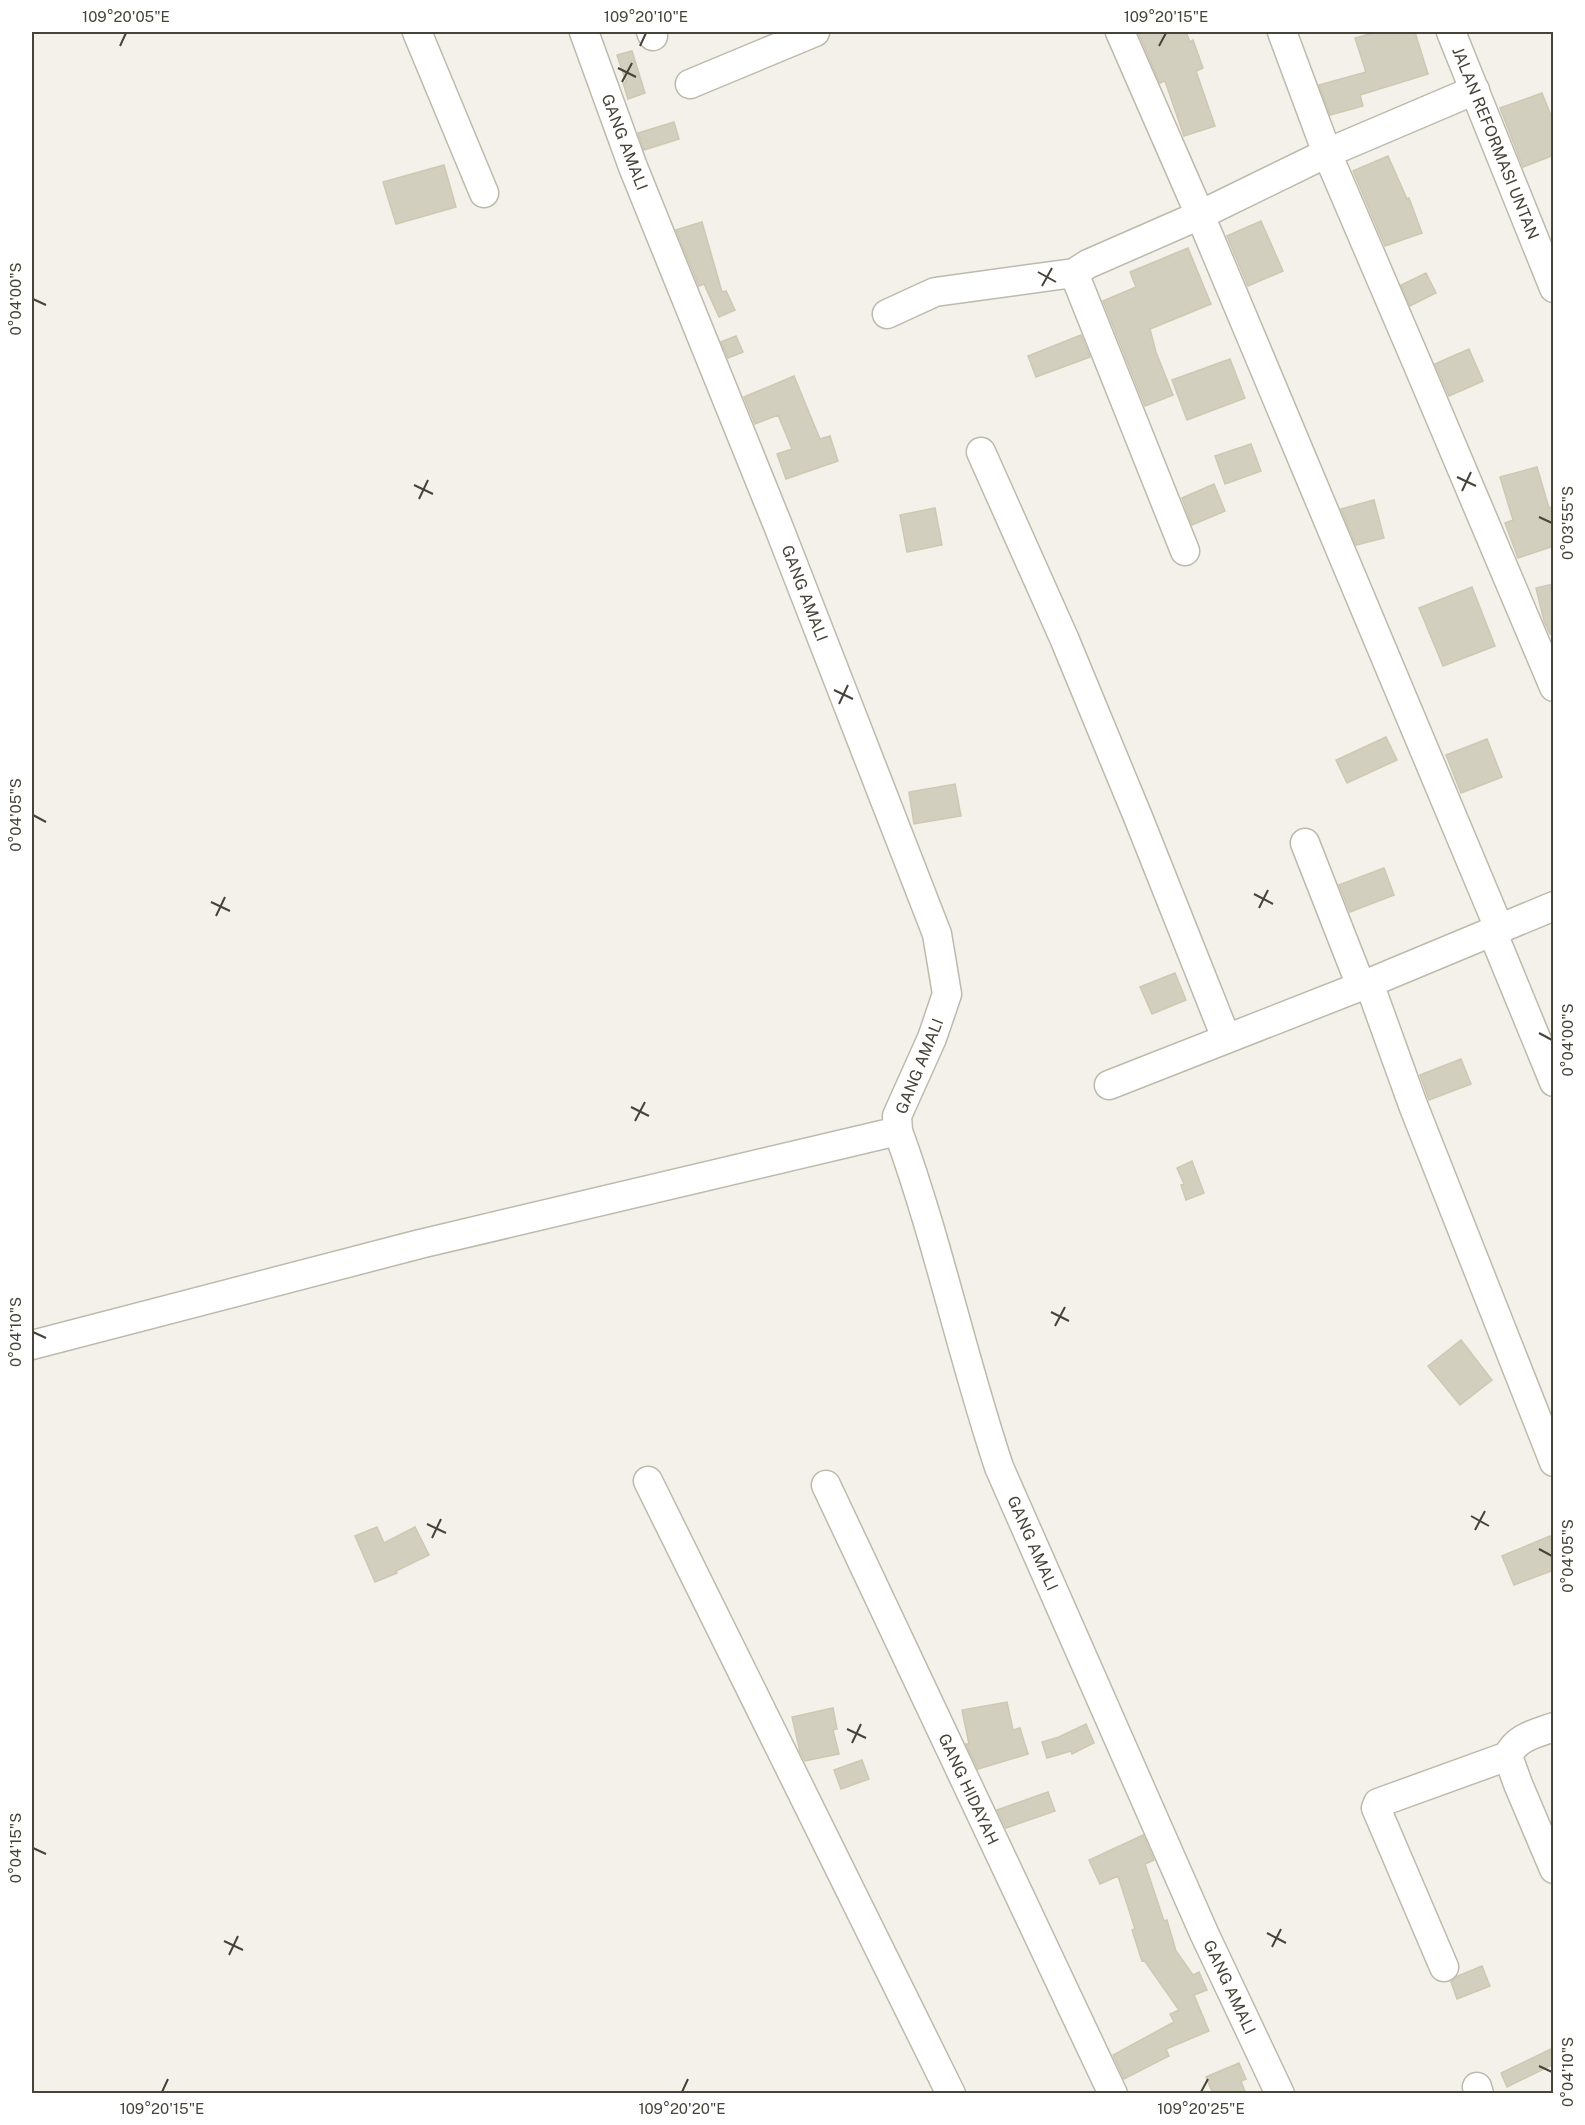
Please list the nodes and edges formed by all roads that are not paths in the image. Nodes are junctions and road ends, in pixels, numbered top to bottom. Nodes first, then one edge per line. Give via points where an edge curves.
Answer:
1 (417, 32) edge
2 (584, 32) edge
3 (815, 32) edge
4 (1120, 32) edge
5 (1282, 32) edge
6 (1451, 32) edge
7 (690, 84) dead end
8 (1475, 90) junction
9 (1327, 153) junction
10 (484, 193) dead end
11 (1200, 215) junction
12 (1074, 273) junction
13 (1554, 288) edge
14 (887, 314) dead end
15 (981, 452) dead end
16 (1185, 551) dead end
17 (1554, 687) edge
18 (1305, 843) dead end
19 (1554, 906) edge
20 (1496, 929) junction
21 (1365, 985) junction
22 (1226, 1038) junction
23 (1554, 1082) edge
24 (1109, 1084) dead end
25 (898, 1131) junction
26 (32, 1345) edge
27 (1554, 1462) edge
28 (648, 1481) dead end
29 (826, 1485) dead end
30 (1554, 1726) edge
31 (1508, 1756) junction
32 (1554, 1869) edge
33 (1444, 1967) dead end
34 (951, 2094) edge
35 (1113, 2094) edge
36 (1280, 2094) edge

1 - 10 street
2 - 25 street, GANG AMALI via 633,167 784,539 937,934 947,994 897,1116
3 - 7 street
4 - 11 street
5 - 9 street
6 - 8 street, JALAN REFORMASI UNTAN
8 - 9 street
8 - 13 street, JALAN REFORMASI UNTAN
9 - 11 street
9 - 17 street
11 - 12 street
11 - 20 street
12 - 14 street via 936,292
12 - 16 street
15 - 22 street via 1064,638
18 - 21 street
19 - 20 street
20 - 21 street
20 - 23 street
21 - 22 street
21 - 27 street
22 - 24 street
25 - 26 street via 420,1244
25 - 36 street, GANG AMALI via 999,1467 1204,1933
28 - 34 street
29 - 35 street, GANG HIDAYAH
30 - 31 street via 1513,1745
31 - 32 street
31 - 33 street via 1378,1803 1376,1808

